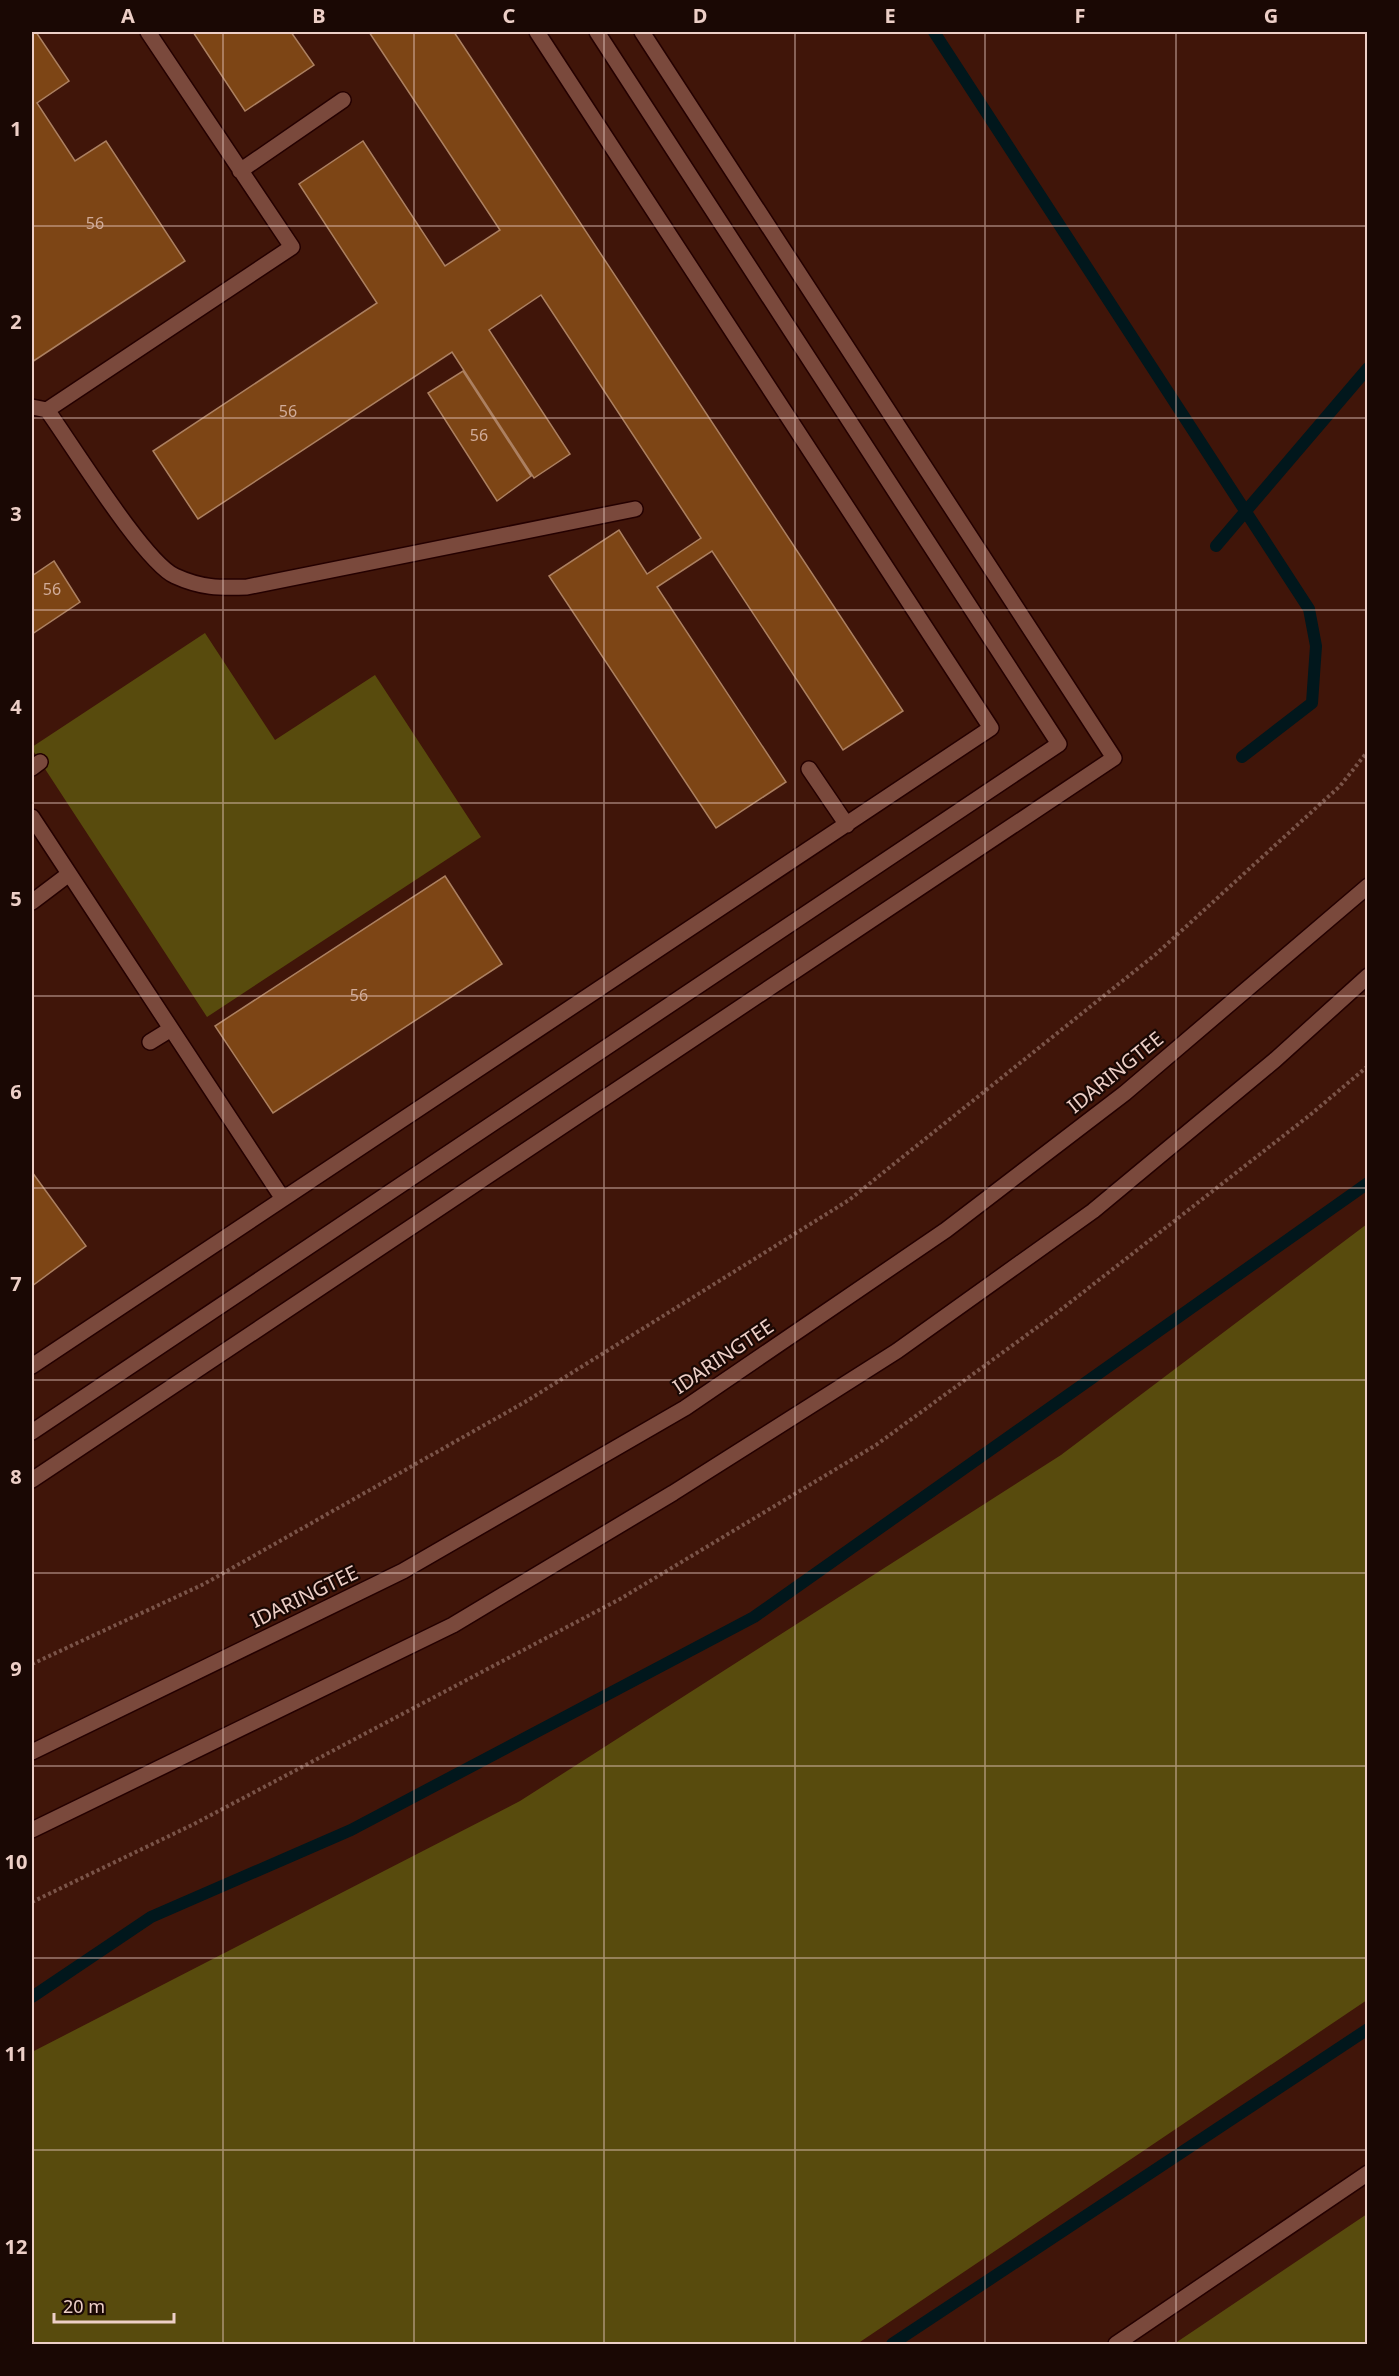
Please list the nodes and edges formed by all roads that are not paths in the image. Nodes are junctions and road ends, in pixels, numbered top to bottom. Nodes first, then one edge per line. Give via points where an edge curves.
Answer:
1 (148, 32) edge
2 (537, 32) edge
3 (597, 32) edge
4 (642, 32) edge
5 (343, 100) dead end
6 (240, 171) junction
7 (39, 408) edge
8 (635, 509) dead end
9 (809, 769) dead end
10 (32, 817) edge
11 (847, 825) junction
12 (69, 874) junction
13 (1368, 886) edge
14 (32, 902) edge
15 (1368, 976) edge
16 (171, 1029) junction
17 (150, 1042) dead end
18 (283, 1199) junction
19 (32, 1366) edge
20 (32, 1432) edge
21 (32, 1480) edge
22 (32, 1752) edge
23 (32, 1830) edge
24 (1368, 2174) edge
25 (1116, 2344) edge

1 - 6 main road
2 - 11 main road via 990,728
3 - 20 main road via 1059,744
4 - 21 main road via 1114,758
5 - 6 main road
6 - 7 main road via 292,247
7 - 8 main road via 148,554 173,576 211,589 247,587
9 - 11 main road
10 - 12 main road
11 - 18 main road
12 - 14 main road
12 - 16 main road
13 - 22 main road, IDARINGTEE via 1125,1093 946,1230 685,1408 403,1571
15 - 23 main road via 1275,1060 1093,1211 897,1351 673,1493 453,1625
16 - 17 main road
16 - 18 main road
18 - 19 main road
24 - 25 main road

